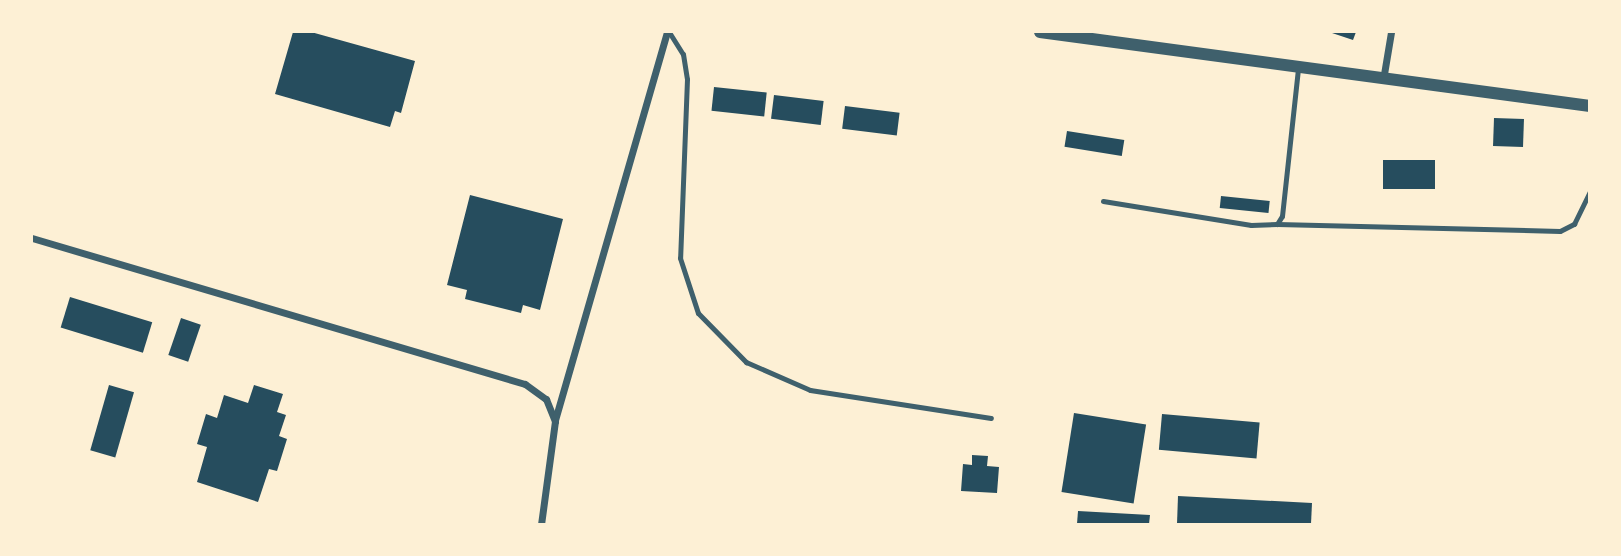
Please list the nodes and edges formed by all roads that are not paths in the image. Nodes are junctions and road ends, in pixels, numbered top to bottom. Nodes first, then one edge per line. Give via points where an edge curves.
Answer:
1 (668, 32) edge
2 (1040, 32) edge
3 (1391, 32) edge
4 (1298, 68) junction
5 (1383, 80) junction
6 (1590, 106) edge
7 (1590, 191) edge
8 (1103, 201) dead end
9 (1277, 223) junction
10 (32, 237) edge
11 (991, 418) dead end
12 (555, 421) junction
13 (541, 524) edge

1 - 11 lane via 683,54 687,79 680,258 698,313 746,362 810,390
1 - 12 street
2 - 4 street
3 - 5 street
4 - 5 street
4 - 9 lane via 1282,216
5 - 6 street
7 - 9 lane via 1574,224 1560,231
8 - 9 lane via 1251,225
10 - 12 street via 525,384 546,399
12 - 13 street

